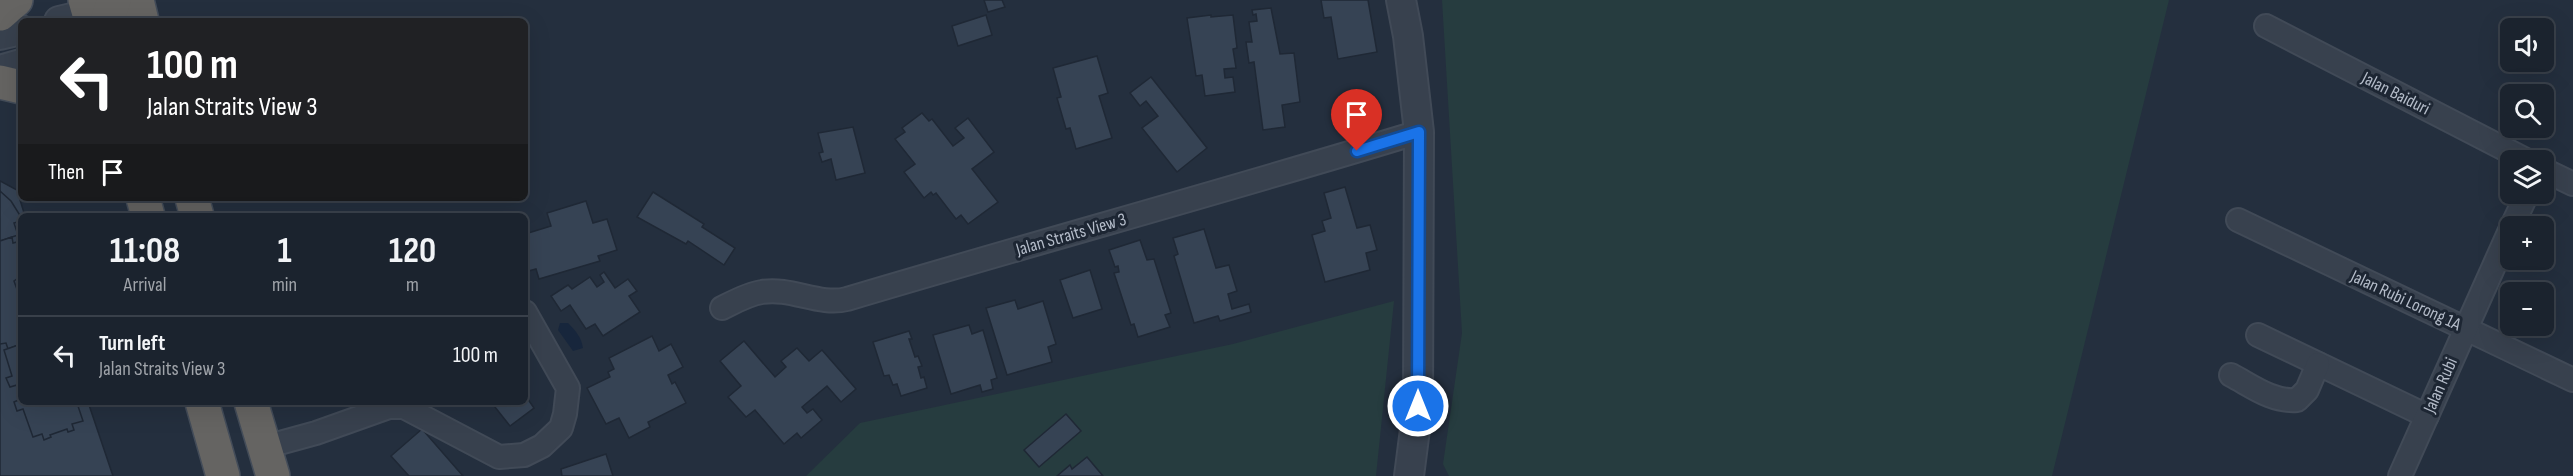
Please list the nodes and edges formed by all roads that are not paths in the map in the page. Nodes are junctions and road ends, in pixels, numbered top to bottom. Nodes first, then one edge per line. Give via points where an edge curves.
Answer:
1 (16, 0) edge
2 (137, 0) edge
3 (1401, 0) edge
4 (0, 14) edge
5 (141, 18) edge
6 (2266, 26) dead end
7 (18, 31) edge
8 (0, 35) edge
9 (18, 65) edge
10 (0, 70) edge
11 (0, 82) edge
12 (18, 86) edge
13 (1419, 132) junction
14 (2507, 150) edge
15 (2554, 175) edge
16 (2573, 184) edge
17 (2238, 220) dead end
18 (2500, 252) edge
19 (722, 308) dead end
20 (528, 317) edge
21 (2466, 328) junction
22 (2258, 334) dead end
23 (2318, 364) junction
24 (2231, 375) dead end
25 (2573, 380) edge
26 (203, 405) edge
27 (252, 405) edge
28 (2427, 416) junction
29 (269, 462) edge
30 (224, 476) edge
31 (1409, 476) edge
32 (2400, 476) edge

1 - 4 highway
2 - 5 highway
3 - 13 street
6 - 14 street, Jalan Baiduri
7 - 8 street
9 - 10 street
11 - 12 highway
13 - 19 street, Jalan Straits View 3 via 1210,196 833,302 762,292
13 - 31 street via 1418,406
15 - 16 street
17 - 21 street, Jalan Rubi Lorong 1A
18 - 21 street, Jalan Rubi
20 - 29 street via 568,388 561,428 542,446 524,456 499,457 404,407 389,407 316,433
21 - 25 street, Jalan Rubi Lorong 1A
21 - 28 street, Jalan Rubi
22 - 23 street
23 - 24 street via 2307,390 2297,400 2284,401 2268,395
23 - 28 street
26 - 30 highway
27 - 29 highway
28 - 32 street, Jalan Rubi

